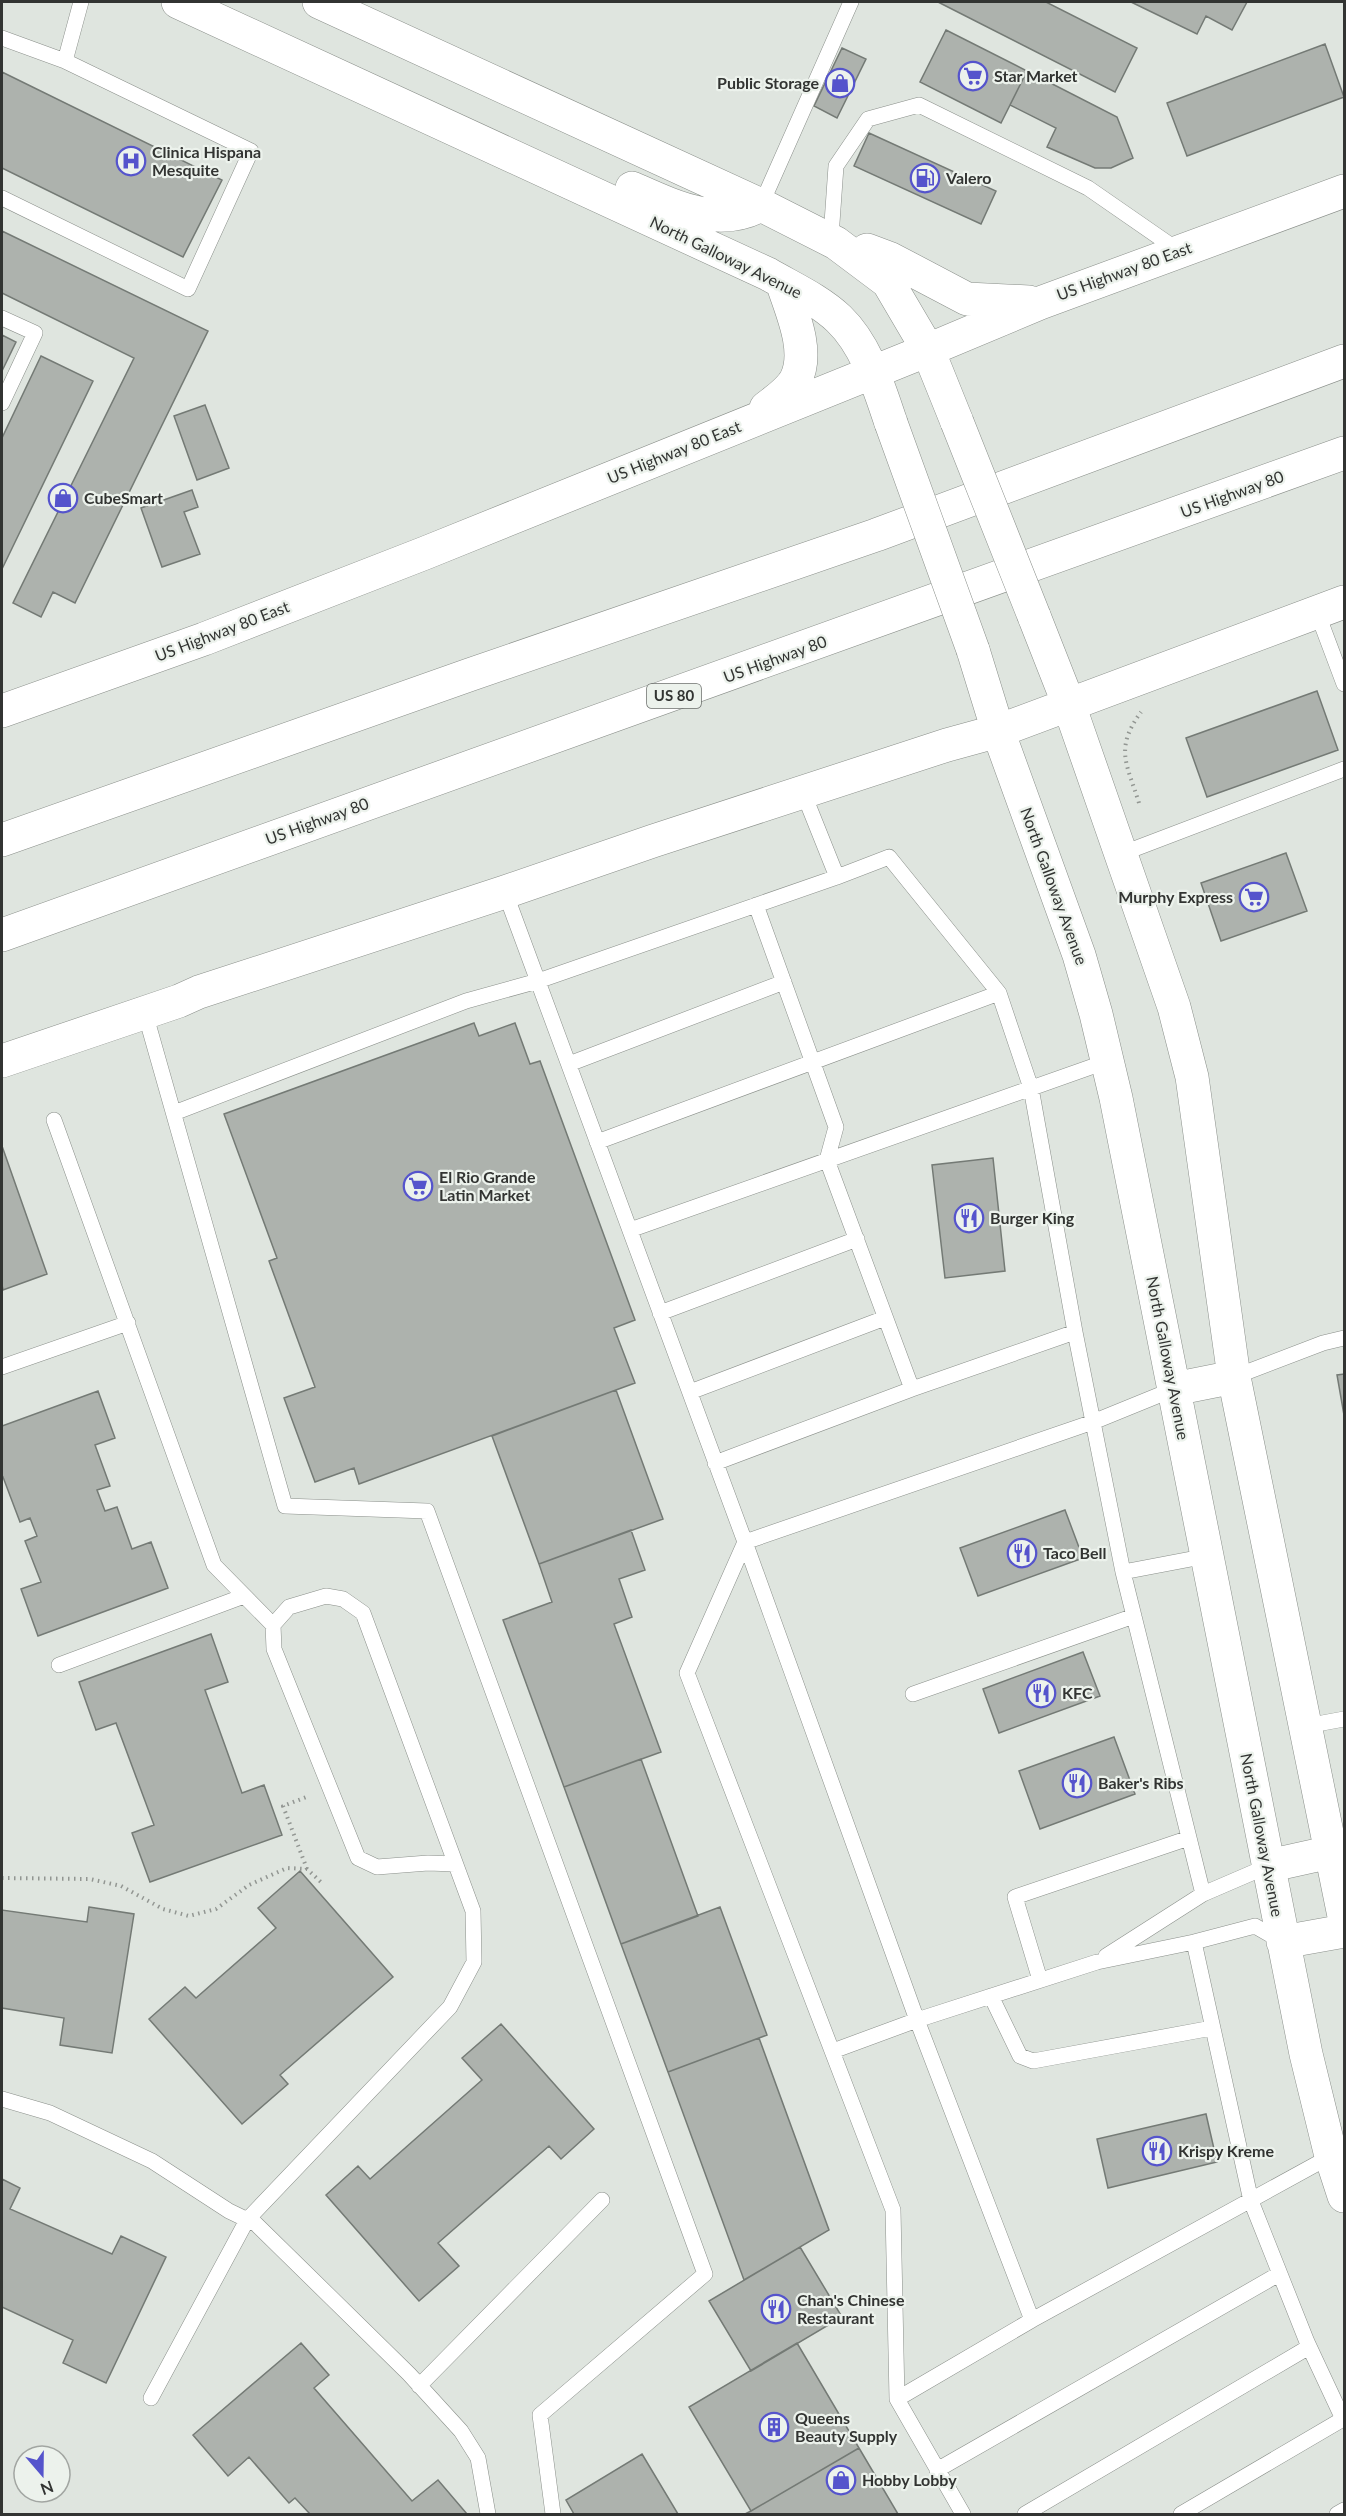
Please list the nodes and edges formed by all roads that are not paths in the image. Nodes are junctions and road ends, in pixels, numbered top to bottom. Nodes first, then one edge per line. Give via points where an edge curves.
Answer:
1 (81, 2) edge
2 (178, 2) edge
3 (319, 2) edge
4 (851, 2) edge
5 (2, 38) edge
6 (65, 61) junction
7 (501, 151) junction
8 (1344, 191) edge
9 (2, 198) edge
10 (761, 205) junction
11 (801, 225) junction
12 (831, 237) junction
13 (1179, 251) junction
14 (782, 282) junction
15 (1040, 303) junction
16 (2, 318) edge
17 (928, 350) junction
18 (1344, 361) edge
19 (873, 372) junction
20 (2, 403) edge
21 (746, 423) junction
22 (1344, 453) edge
23 (1331, 607) edge
24 (1344, 684) edge
25 (1069, 705) junction
26 (2, 711) edge
27 (998, 731) junction
28 (1344, 769) edge
29 (803, 792) junction
30 (2, 840) edge
31 (1121, 854) junction
32 (837, 877) junction
33 (505, 892) junction
34 (756, 905) junction
35 (2, 936) edge
36 (538, 981) junction
37 (783, 982) junction
38 (999, 993) junction
39 (145, 1012) junction
40 (2, 1061) edge
41 (812, 1061) junction
42 (1108, 1061) junction
43 (568, 1064) junction
44 (1031, 1088) junction
45 (174, 1113) junction
46 (54, 1120) dead end
47 (597, 1142) junction
48 (827, 1160) junction
49 (630, 1230) junction
50 (857, 1239) junction
51 (660, 1313) junction
52 (885, 1318) junction
53 (128, 1323) junction
54 (1075, 1332) junction
55 (1344, 1338) edge
56 (2, 1367) edge
57 (1234, 1377) junction
58 (912, 1389) junction
59 (1174, 1389) junction
60 (690, 1392) junction
61 (1093, 1422) junction
62 (715, 1462) junction
63 (745, 1542) junction
64 (1207, 1556) junction
65 (1123, 1572) junction
66 (244, 1596) junction
67 (1134, 1616) junction
68 (273, 1625) junction
69 (59, 1665) dead end
70 (913, 1694) dead end
71 (1344, 1719) edge
72 (1306, 1726) junction
73 (1189, 1838) junction
74 (1331, 1852) junction
75 (455, 1864) junction
76 (1268, 1866) junction
77 (1203, 1894) junction
78 (1344, 1916) edge
79 (1344, 1931) edge
80 (1194, 1942) junction
81 (1283, 1942) junction
82 (1097, 1962) junction
83 (1040, 1980) junction
84 (991, 1996) junction
85 (917, 2020) junction
86 (1212, 2028) junction
87 (833, 2051) junction
88 (2, 2099) edge
89 (1331, 2156) junction
90 (1344, 2196) edge
91 (602, 2200) dead end
92 (1251, 2201) junction
93 (247, 2220) junction
94 (1280, 2274) junction
95 (1032, 2320) junction
96 (1309, 2347) junction
97 (419, 2386) junction
98 (151, 2398) dead end
99 (897, 2399) junction
100 (1344, 2420) edge
101 (938, 2470) junction
102 (1344, 2510) edge
103 (488, 2514) edge
104 (553, 2514) edge
105 (963, 2514) edge
106 (1025, 2514) edge
107 (1181, 2514) edge
108 (1337, 2514) edge

1 - 6 lane
2 - 7 main road, North Galloway Avenue
3 - 10 main road
4 - 10 lane
5 - 6 lane
6 - 9 lane via 251,151 188,289
7 - 10 main road via 545,149 663,201 709,216 748,213
7 - 14 main road, North Galloway Avenue
8 - 13 main road, US Highway 80 East
10 - 11 main road
11 - 12 main road
11 - 17 main road via 836,243 888,282
12 - 13 lane via 836,166 868,119 919,105 1088,188
12 - 15 main road via 891,259 967,299
13 - 15 main road, US Highway 80 East
14 - 19 main road, North Galloway Avenue via 840,320
14 - 21 main road via 801,352 797,377 788,390
15 - 17 main road, US Highway 80 East
16 - 20 lane via 35,333
17 - 19 main road, US Highway 80 East
17 - 25 main road, bridge
18 - 30 main road via 866,539
19 - 21 main road, US Highway 80 East
19 - 27 main road, North Galloway Avenue, bridge via 973,650
21 - 26 main road, US Highway 80 East via 204,639
22 - 35 main road, US Highway 80 / US 80
23 - 24 lane
23 - 25 main road
25 - 27 main road
25 - 31 main road
27 - 29 main road
27 - 42 main road, North Galloway Avenue via 1079,955
28 - 31 lane
29 - 32 lane
29 - 33 main road
31 - 57 main road via 1174,1006 1192,1077
32 - 34 lane
32 - 38 lane via 889,857
33 - 36 lane
33 - 39 main road
34 - 36 lane
34 - 37 lane
36 - 43 lane
36 - 45 lane via 466,1001
37 - 41 lane
37 - 43 lane
38 - 41 lane
38 - 44 lane
39 - 40 main road
39 - 45 lane
41 - 47 lane
41 - 48 lane via 836,1127
42 - 44 lane
42 - 59 main road, North Galloway Avenue
43 - 47 lane
44 - 48 lane
44 - 54 lane
45 - 104 lane via 285,1506 427,1511 705,2274 540,2415
46 - 53 lane
47 - 49 lane
48 - 49 lane
48 - 50 lane
49 - 51 lane
50 - 51 lane
50 - 52 lane
51 - 60 lane
52 - 58 lane
52 - 60 lane
53 - 56 lane
53 - 66 lane via 214,1564
54 - 58 lane
54 - 61 lane
55 - 57 lane via 1323,1342
57 - 59 main road
57 - 72 main road
58 - 62 lane
59 - 61 lane
59 - 64 main road, North Galloway Avenue
60 - 62 lane
61 - 63 lane
61 - 65 lane
62 - 63 lane
63 - 85 lane
63 - 87 lane via 687,1673
64 - 65 lane
64 - 76 main road, North Galloway Avenue
65 - 67 lane
66 - 68 lane
66 - 69 lane
67 - 70 lane
67 - 73 lane
68 - 75 lane via 274,1648 358,1858 377,1867
68 - 75 lane via 289,1607 326,1596 343,1599 363,1612
71 - 72 lane
72 - 74 main road
73 - 77 lane
73 - 83 lane via 1015,1896
74 - 76 main road
74 - 78 main road
75 - 93 lane via 473,1911 474,1962 450,2007
76 - 77 lane
76 - 81 main road, North Galloway Avenue
77 - 82 lane
79 - 81 main road
80 - 81 lane via 1255,1926
80 - 82 lane
80 - 86 lane
81 - 89 main road, North Galloway Avenue
82 - 83 lane
83 - 84 lane
84 - 85 lane
84 - 86 lane via 1020,2056 1033,2061
85 - 87 lane
85 - 95 lane
86 - 92 lane
87 - 99 lane via 893,2210
88 - 93 lane via 50,2113 152,2161
89 - 90 main road, North Galloway Avenue
89 - 92 lane
91 - 97 lane
92 - 94 lane
92 - 95 lane
93 - 97 lane via 256,2224
93 - 98 lane
94 - 96 lane
94 - 101 lane
95 - 99 lane
96 - 100 lane
96 - 106 lane
97 - 103 lane via 461,2431 478,2458
99 - 101 lane
100 - 107 lane
101 - 105 lane
102 - 108 lane

